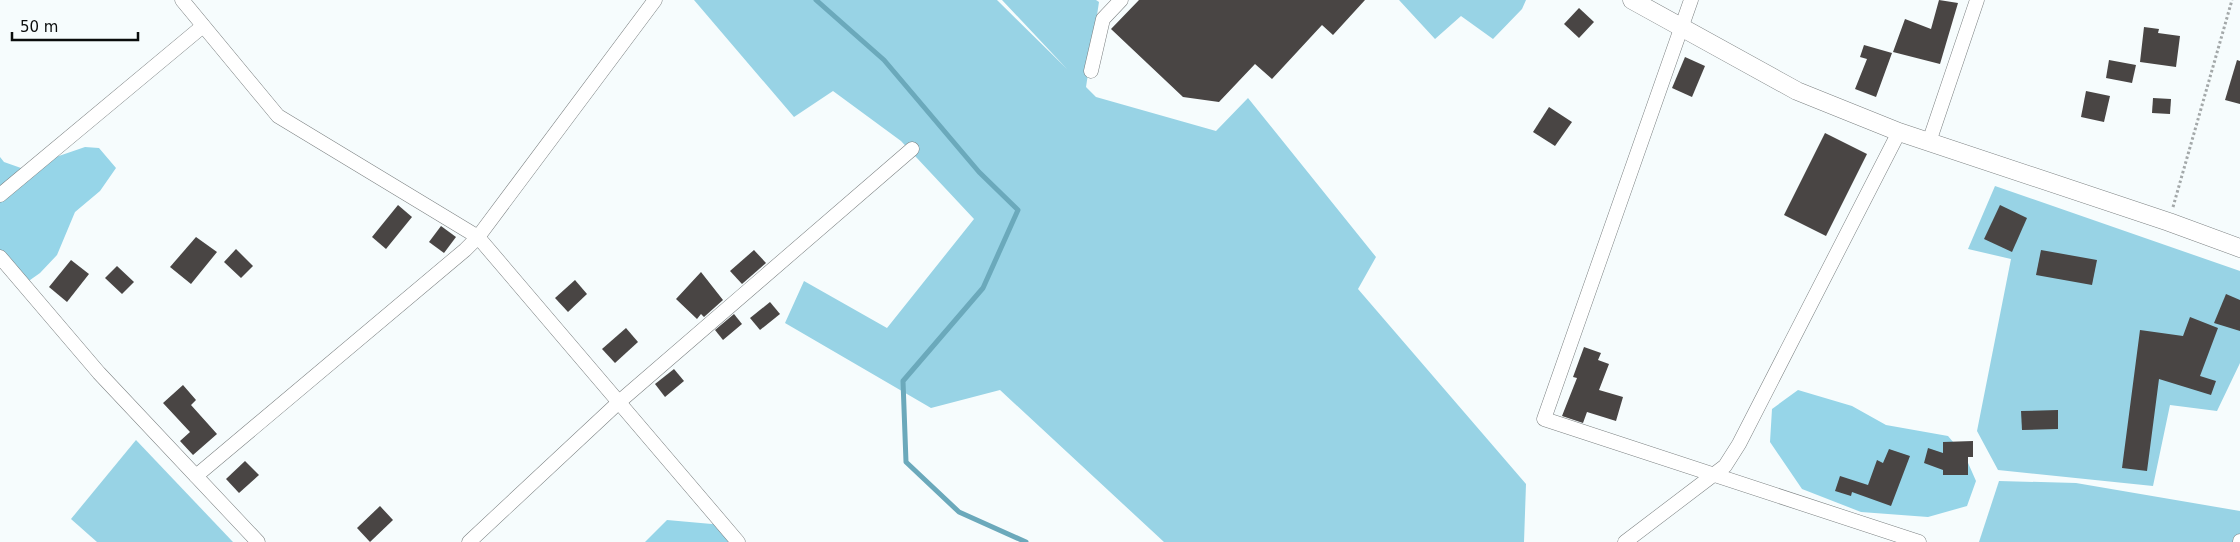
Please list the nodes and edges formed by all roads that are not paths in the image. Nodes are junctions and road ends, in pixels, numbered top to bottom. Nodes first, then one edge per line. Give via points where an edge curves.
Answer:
1 (182, 0) edge
2 (655, 0) edge
3 (1121, 0) edge
4 (1632, 0) edge
5 (1691, 0) edge
6 (1977, 0) edge
7 (203, 26) junction
8 (1681, 27) junction
9 (1091, 71) dead end
10 (1899, 132) junction
11 (1928, 142) junction
12 (912, 149) dead end
13 (0, 195) edge
14 (478, 237) junction
15 (2240, 248) edge
16 (0, 257) edge
17 (619, 402) junction
18 (196, 476) junction
19 (1712, 476) junction
20 (258, 542) edge
21 (469, 542) edge
22 (738, 542) edge
23 (1625, 542) edge
24 (1919, 542) edge

1 - 7 street
2 - 14 street
3 - 9 street via 1103,19
4 - 8 street
5 - 8 street
6 - 11 street
7 - 13 street
7 - 14 street via 278,116
8 - 10 street via 1797,91
8 - 19 street via 1544,419
10 - 11 street
10 - 19 street via 1739,444 1725,466
11 - 15 street
12 - 17 street
14 - 17 street
14 - 18 street
16 - 18 street via 99,373
17 - 21 street
17 - 22 street
18 - 20 street
19 - 23 street
19 - 24 street

